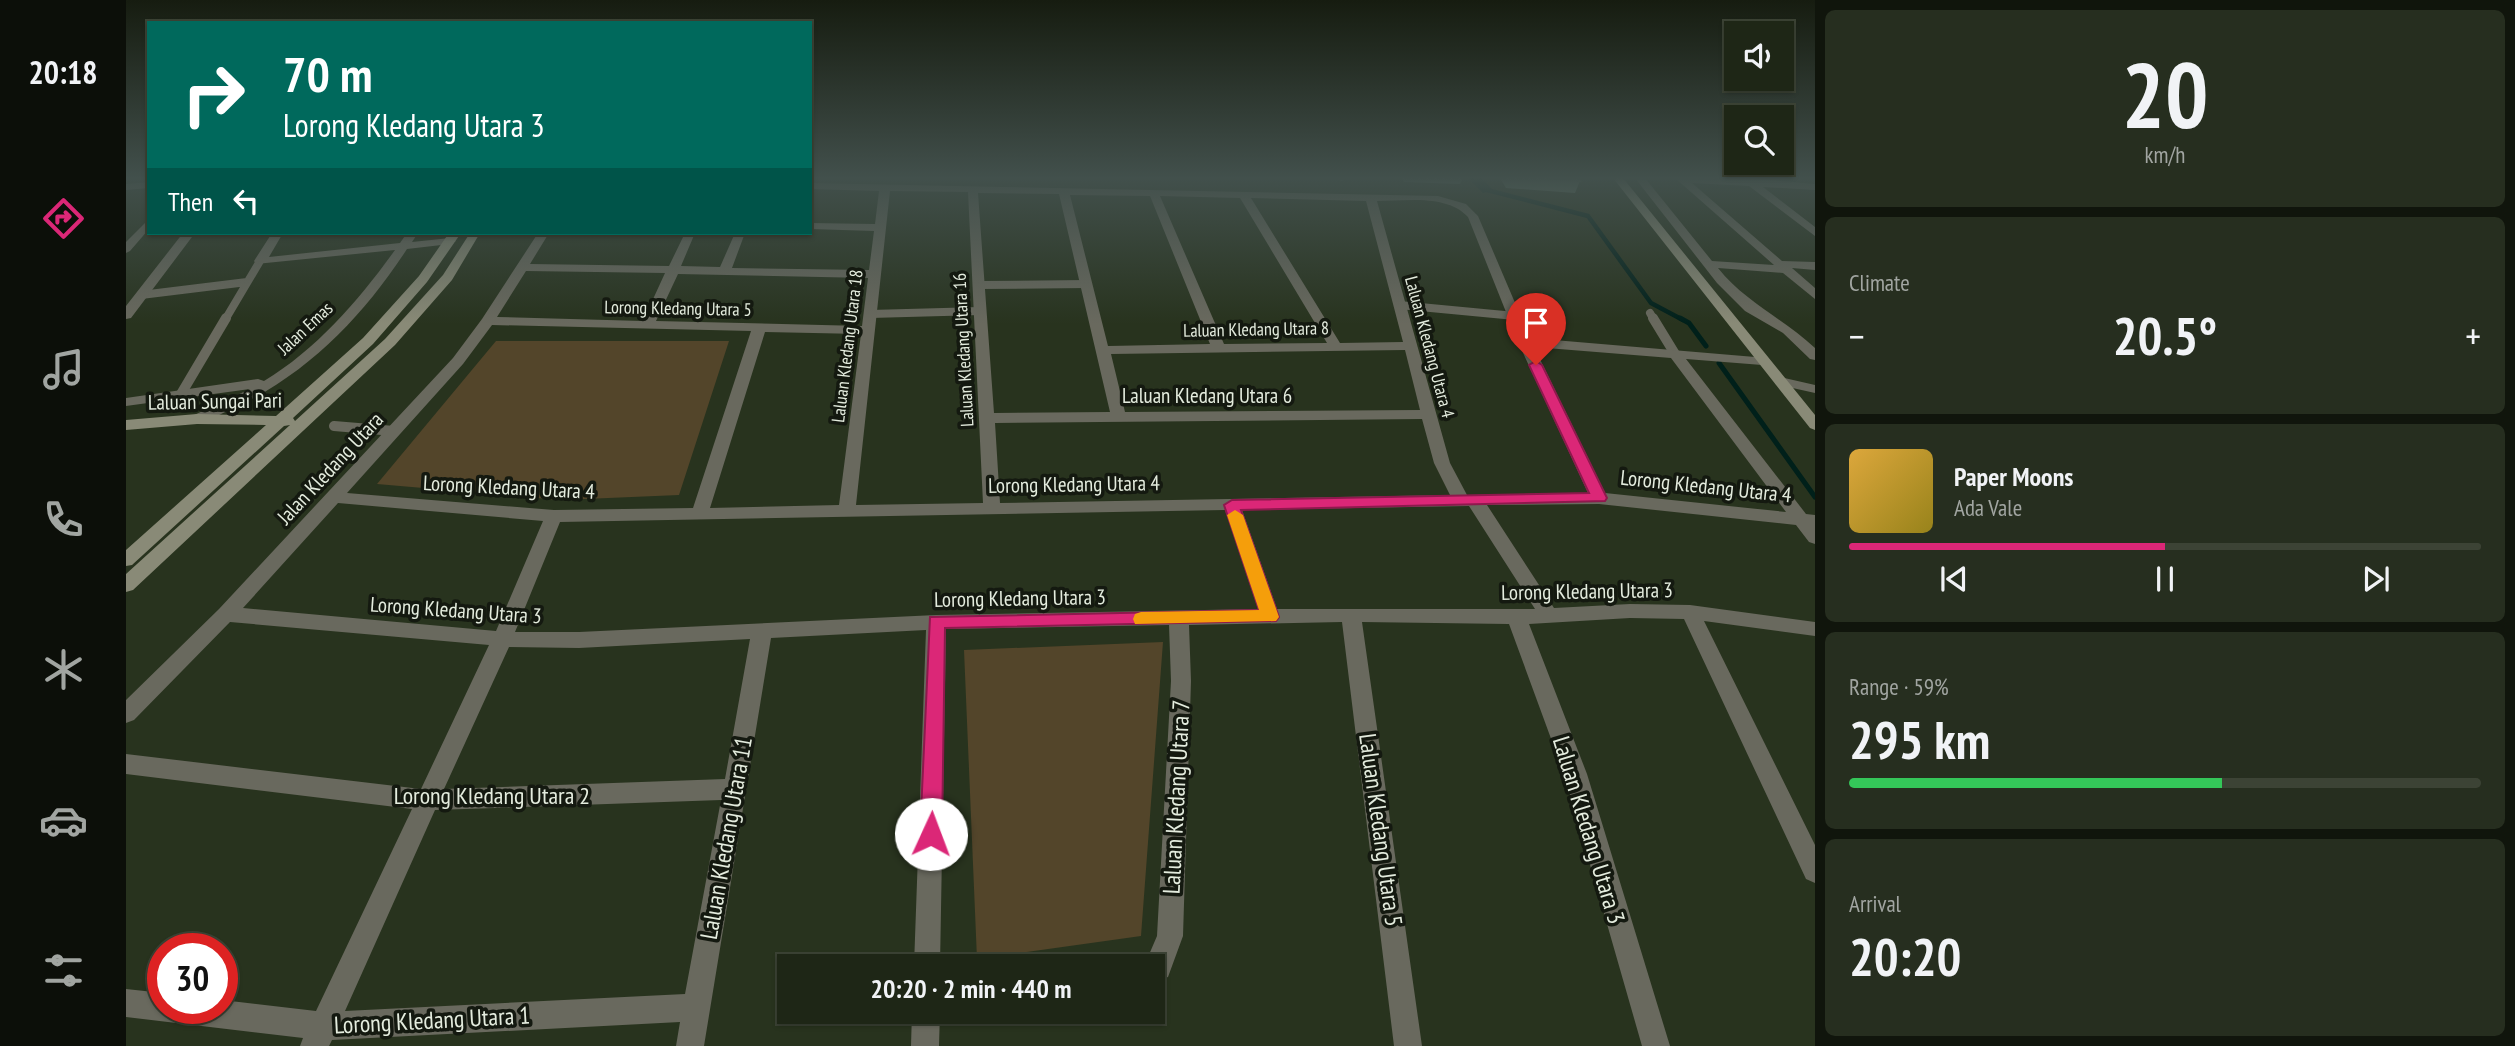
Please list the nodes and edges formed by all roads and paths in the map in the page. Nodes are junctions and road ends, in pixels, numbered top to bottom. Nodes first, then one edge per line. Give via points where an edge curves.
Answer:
1 (145, 227) edge
2 (839, 227) edge
3 (975, 227) edge
4 (1073, 227) edge
5 (1168, 227) edge
6 (1263, 227) edge
7 (1378, 227) edge
8 (1477, 227) edge
9 (1656, 227) edge
10 (1679, 227) edge
11 (1737, 227) edge
12 (881, 228) joint
13 (187, 235) edge
14 (276, 235) edge
15 (411, 235) edge
16 (474, 235) edge
17 (542, 235) edge
18 (689, 235) edge
19 (739, 235) edge
20 (452, 237) edge
21 (404, 246) junction
22 (126, 248) edge
23 (260, 261) junction
24 (1708, 264) junction
25 (1815, 266) edge
26 (523, 267) junction
27 (1783, 267) junction
28 (673, 270) junction
29 (725, 271) junction
30 (875, 274) junction
31 (247, 282) junction
32 (1087, 284) junction
33 (979, 285) junction
34 (141, 295) junction
35 (1815, 295) edge
36 (1399, 305) junction
37 (980, 312) junction
38 (1650, 313) dead end
39 (870, 314) junction
40 (126, 315) edge
41 (1515, 317) junction
42 (488, 321) junction
43 (648, 325) junction
44 (759, 328) junction
45 (868, 330) junction
46 (1525, 342) junction
47 (1410, 346) junction
48 (1336, 347) junction
49 (1219, 349) junction
50 (1103, 350) junction
51 (1675, 354) junction
52 (1815, 356) edge
53 (1762, 361) junction
54 (1815, 379) edge
55 (275, 381) junction
56 (1780, 381) junction
57 (1815, 389) edge
58 (181, 394) junction
59 (126, 402) edge
60 (1429, 414) junction
61 (1119, 417) junction
62 (987, 418) junction
63 (197, 419) junction
64 (281, 421) junction
65 (305, 421) junction
66 (126, 425) edge
67 (1815, 425) edge
68 (334, 426) dead end
69 (394, 431) junction
70 (333, 497) junction
71 (1599, 498) junction
72 (1469, 501) junction
73 (1232, 505) junction
74 (992, 508) junction
75 (847, 510) junction
76 (700, 513) junction
77 (554, 516) junction
78 (1808, 520) edge
79 (1815, 538) edge
80 (126, 560) edge
81 (126, 585) edge
82 (1690, 612) junction
83 (226, 614) junction
84 (1548, 614) junction
85 (1351, 615) junction
86 (1270, 617) junction
87 (1516, 617) junction
88 (1179, 618) junction
89 (936, 622) junction
90 (1815, 629) edge
91 (762, 630) junction
92 (502, 639) junction
93 (126, 714) edge
94 (126, 764) edge
95 (734, 789) junction
96 (427, 800) junction
97 (1815, 871) edge
98 (927, 954) edge
99 (1163, 954) edge
100 (126, 1003) edge
101 (147, 1005) edge
102 (697, 1007) junction
103 (238, 1021) edge
104 (926, 1024) edge
105 (318, 1036) edge
106 (690, 1046) edge
107 (925, 1046) edge
108 (1408, 1046) edge
109 (1656, 1046) edge

1 - 22 street
2 - 12 street
3 - 33 street, Laluan Kledang Utara 16
4 - 32 street
5 - 49 street
6 - 48 street
7 - 36 street, Laluan Kledang Utara 4
8 - 41 street
9 - 53 main road
10 - 24 street
11 - 27 street
12 - 30 street, Laluan Kledang Utara 18
13 - 34 street
14 - 23 street
15 - 21 street, Jalan Emas
16 - 65 main road via 448,276 390,342
17 - 26 street, Jalan Kledang Utara
18 - 28 street
19 - 29 street
20 - 21 street
20 - 64 main road via 423,279 368,341
21 - 23 street
21 - 55 street, Jalan Emas via 344,319
23 - 31 lane
24 - 27 street
24 - 52 street via 1741,300 1788,330
25 - 27 street
26 - 28 street
26 - 42 street, Jalan Kledang Utara
27 - 35 street
28 - 29 street
28 - 43 street
29 - 30 street
30 - 39 street, Laluan Kledang Utara 18
31 - 34 lane
31 - 58 lane
32 - 33 lane
32 - 50 street
33 - 37 street, Laluan Kledang Utara 16
34 - 40 street
36 - 41 lane
36 - 47 street, Laluan Kledang Utara 4
37 - 39 lane
37 - 62 street, Laluan Kledang Utara 16
38 - 51 lane
39 - 45 street, Laluan Kledang Utara 18
41 - 46 street
42 - 43 street, Lorong Kledang Utara 5
42 - 69 street, Jalan Kledang Utara
43 - 44 street, Lorong Kledang Utara 5
44 - 45 street, Lorong Kledang Utara 5
44 - 76 street
45 - 75 street, Laluan Kledang Utara 18
46 - 51 street
46 - 71 street
47 - 48 street, Laluan Kledang Utara 8
47 - 60 street, Laluan Kledang Utara 4
48 - 49 street, Laluan Kledang Utara 8
49 - 50 street, Laluan Kledang Utara 8
50 - 61 street
51 - 53 street
51 - 78 street
53 - 56 main road
54 - 56 street
55 - 58 street
55 - 63 street, Jalan Emas
56 - 57 street
56 - 67 main road
58 - 59 street
60 - 61 street, Laluan Kledang Utara 6
60 - 72 street, Laluan Kledang Utara 4 via 1442,463
61 - 62 street, Laluan Kledang Utara 6
62 - 74 street, Laluan Kledang Utara 16
63 - 64 main road, Laluan Sungai Pari
63 - 66 main road, Laluan Sungai Pari
64 - 65 main road, Laluan Sungai Pari
64 - 80 main road
65 - 81 main road
68 - 69 lane
69 - 70 street, Jalan Kledang Utara
70 - 77 street, Lorong Kledang Utara 4
70 - 83 street, Jalan Kledang Utara
71 - 72 street, Lorong Kledang Utara 4
71 - 78 street, Lorong Kledang Utara 4
72 - 73 street, Lorong Kledang Utara 4
72 - 84 street, Laluan Kledang Utara 4
73 - 74 street, Lorong Kledang Utara 4
73 - 86 street
74 - 75 street, Lorong Kledang Utara 4
75 - 76 street, Lorong Kledang Utara 4
76 - 77 street, Lorong Kledang Utara 4
77 - 92 street
78 - 79 street
82 - 84 street, Lorong Kledang Utara 3
82 - 90 street, Lorong Kledang Utara 3
82 - 97 street
83 - 92 street, Lorong Kledang Utara 3
83 - 93 street, Jalan Kledang Utara
84 - 87 street, Lorong Kledang Utara 3
85 - 86 street, Lorong Kledang Utara 3
85 - 87 street, Lorong Kledang Utara 3
85 - 108 street, Laluan Kledang Utara 5
86 - 88 street, Lorong Kledang Utara 3
87 - 109 street, Laluan Kledang Utara 3 via 1579,795
88 - 89 street, Lorong Kledang Utara 3
88 - 99 street, Laluan Kledang Utara 7 via 1181,681 1170,936
89 - 91 street, Lorong Kledang Utara 3
89 - 98 street
91 - 92 street, Lorong Kledang Utara 3 via 579,640
91 - 95 street, Laluan Kledang Utara 11
92 - 96 street
94 - 96 street, Lorong Kledang Utara 2
95 - 96 street, Lorong Kledang Utara 2
95 - 102 street, Laluan Kledang Utara 11
96 - 105 street
100 - 101 street
102 - 105 street, Lorong Kledang Utara 1
102 - 106 street, Laluan Kledang Utara 11
103 - 105 street, Lorong Kledang Utara 1
104 - 107 street

